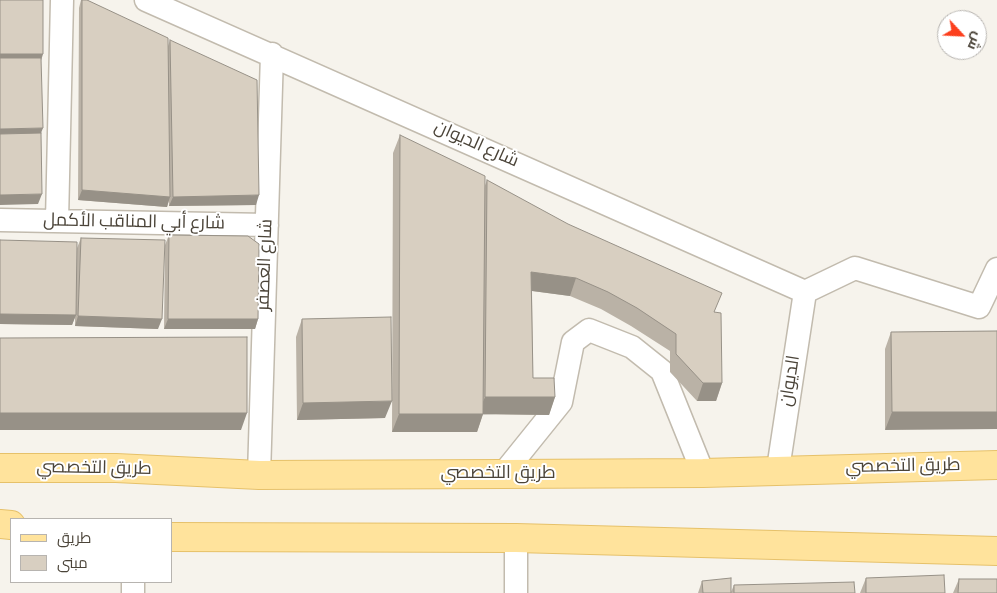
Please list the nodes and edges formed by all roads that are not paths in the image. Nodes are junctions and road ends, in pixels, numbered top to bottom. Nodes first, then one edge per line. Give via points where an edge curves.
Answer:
1 (62, 0) edge
2 (146, 0) edge
3 (272, 54) junction
4 (0, 220) edge
5 (57, 221) junction
6 (267, 225) junction
7 (997, 269) edge
8 (805, 292) junction
9 (0, 457) edge
10 (997, 465) edge
11 (0, 468) edge
12 (116, 468) junction
13 (778, 470) junction
14 (703, 473) junction
15 (503, 474) junction
16 (259, 475) junction
17 (172, 537) edge
18 (516, 538) junction
19 (997, 551) edge
20 (516, 593) edge

1 - 5 street
2 - 3 street, شارع الديوان
3 - 6 street, شارع العصفر
3 - 8 street, شارع الديوان
4 - 5 street, شارع أبي المناقب الأكمل
5 - 6 street, شارع أبي المناقب الأكمل
6 - 16 street, شارع العصفر
7 - 8 street via 979,307 855,268
8 - 13 street, الديوان
9 - 12 street
10 - 13 main road, طريق التخصصي
11 - 12 main road, طريق التخصصي
12 - 16 main road, طريق التخصصي
13 - 14 main road, طريق التخصصي
14 - 15 main road, طريق التخصصي
14 - 15 street via 662,371 632,347 589,330 573,342 561,402
15 - 16 main road, طريق التخصصي
17 - 18 main road
18 - 19 main road
18 - 20 street

